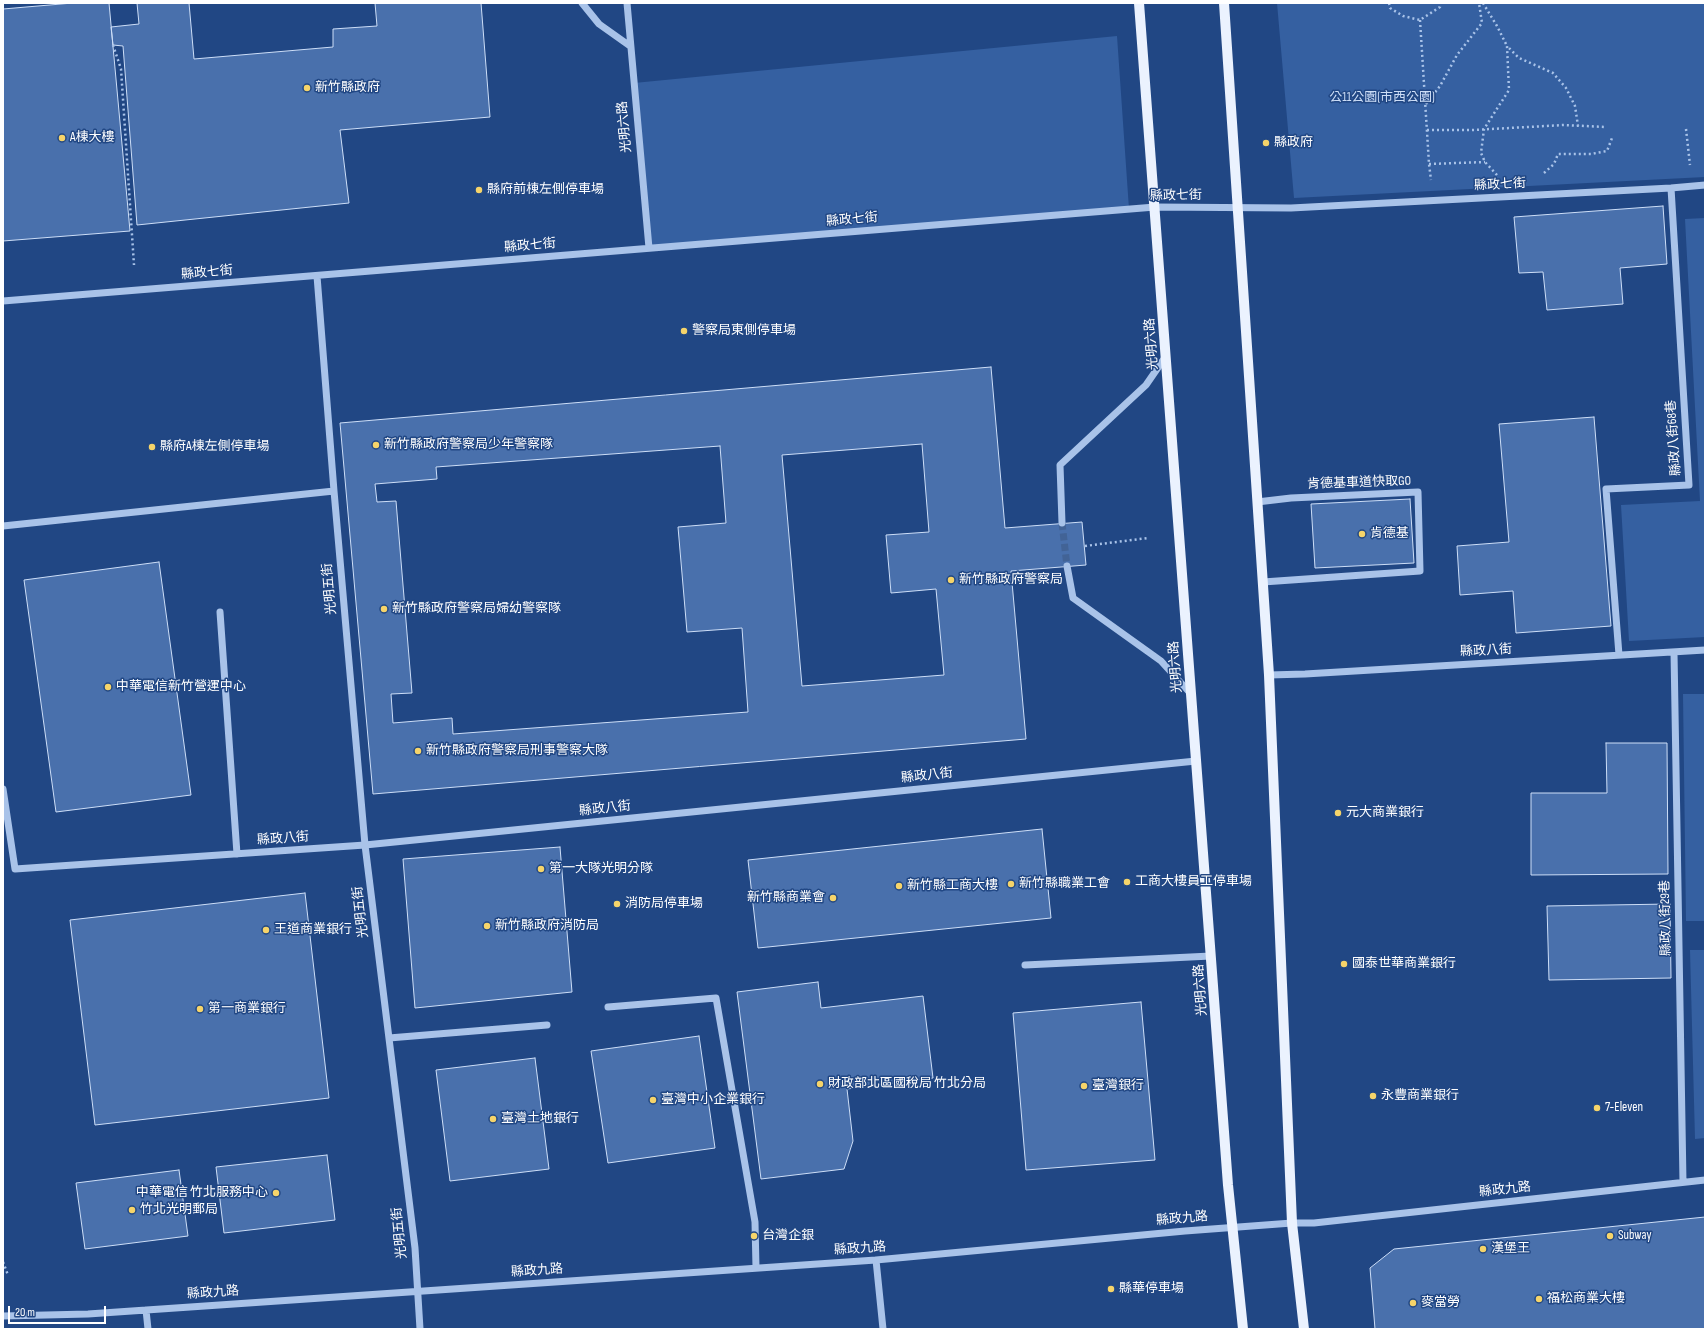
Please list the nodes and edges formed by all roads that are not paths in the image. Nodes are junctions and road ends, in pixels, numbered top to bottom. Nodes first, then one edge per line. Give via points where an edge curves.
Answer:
1 (582, 3) edge
2 (627, 3) edge
3 (1139, 3) edge
4 (1224, 3) edge
5 (630, 46) junction
6 (1705, 185) edge
7 (1670, 188) junction
8 (1155, 207) junction
9 (1239, 207) junction
10 (648, 248) junction
11 (317, 276) junction
12 (3, 300) edge
13 (1166, 356) junction
14 (334, 491) junction
15 (1257, 502) junction
16 (1062, 523) tunnel mouth
17 (3, 526) edge
18 (1067, 566) tunnel mouth
19 (1263, 582) junction
20 (220, 612) dead end
21 (1705, 650) edge
22 (1674, 652) junction
23 (1619, 655) junction
24 (1269, 675) junction
25 (1192, 695) junction
26 (1196, 761) junction
27 (3, 789) edge
28 (365, 845) junction
29 (237, 854) junction
30 (1211, 956) junction
31 (1025, 965) dead end
32 (608, 1007) dead end
33 (547, 1025) dead end
34 (389, 1038) junction
35 (1705, 1180) edge
36 (1683, 1182) junction
37 (1292, 1223) junction
38 (1232, 1227) junction
39 (876, 1260) junction
40 (756, 1268) junction
41 (418, 1291) junction
42 (146, 1310) junction
43 (3, 1316) edge
44 (148, 1329) edge
45 (420, 1329) edge
46 (883, 1329) edge
47 (1243, 1329) edge
48 (1304, 1329) edge

1 - 5 street via 599,24
2 - 5 street, 光明六路
3 - 8 main road, 光明六路
4 - 9 main road
5 - 10 street, 光明六路
6 - 7 street, 縣政七街
7 - 9 street, 縣政七街 via 1291,208
7 - 23 street, 縣政八街68巷 via 1689,485 1606,489
8 - 9 street, 縣政七街
8 - 10 street, 縣政七街
8 - 13 main road, 光明六路
9 - 15 main road
10 - 11 street, 縣政七街
11 - 12 street, 縣政七街
11 - 14 street, 光明五街
13 - 16 street via 1146,385 1060,465
13 - 25 main road, 光明六路
14 - 17 street
14 - 28 street, 光明五街
15 - 19 main road
15 - 19 street, 肯德基車道快取GO via 1418,492 1420,571
18 - 25 street via 1073,598 1161,661
19 - 24 main road
20 - 29 street
21 - 22 street, 縣政八街
22 - 23 street, 縣政八街
22 - 36 street, 縣政八街29巷
23 - 24 street, 縣政八街
24 - 37 main road
25 - 26 main road, 光明六路
26 - 28 street, 縣政八街
26 - 30 main road, 光明六路
27 - 29 street, 縣政八街 via 15,869
28 - 29 street, 縣政八街
28 - 34 street, 光明五街
30 - 31 street
30 - 38 main road, 光明六路
32 - 40 street via 716,998 755,1222
33 - 34 street
34 - 41 street, 光明五街
35 - 36 street, 縣政九路
36 - 37 street, 縣政九路 via 1322,1222
37 - 38 street, 縣政九路
37 - 48 main road
38 - 39 street, 縣政九路
38 - 47 main road, 光明六路
39 - 40 street, 縣政九路
39 - 46 street
40 - 41 street, 縣政九路
41 - 42 street, 縣政九路
41 - 45 street, 光明五街
42 - 43 street, 縣政九路
42 - 44 street

